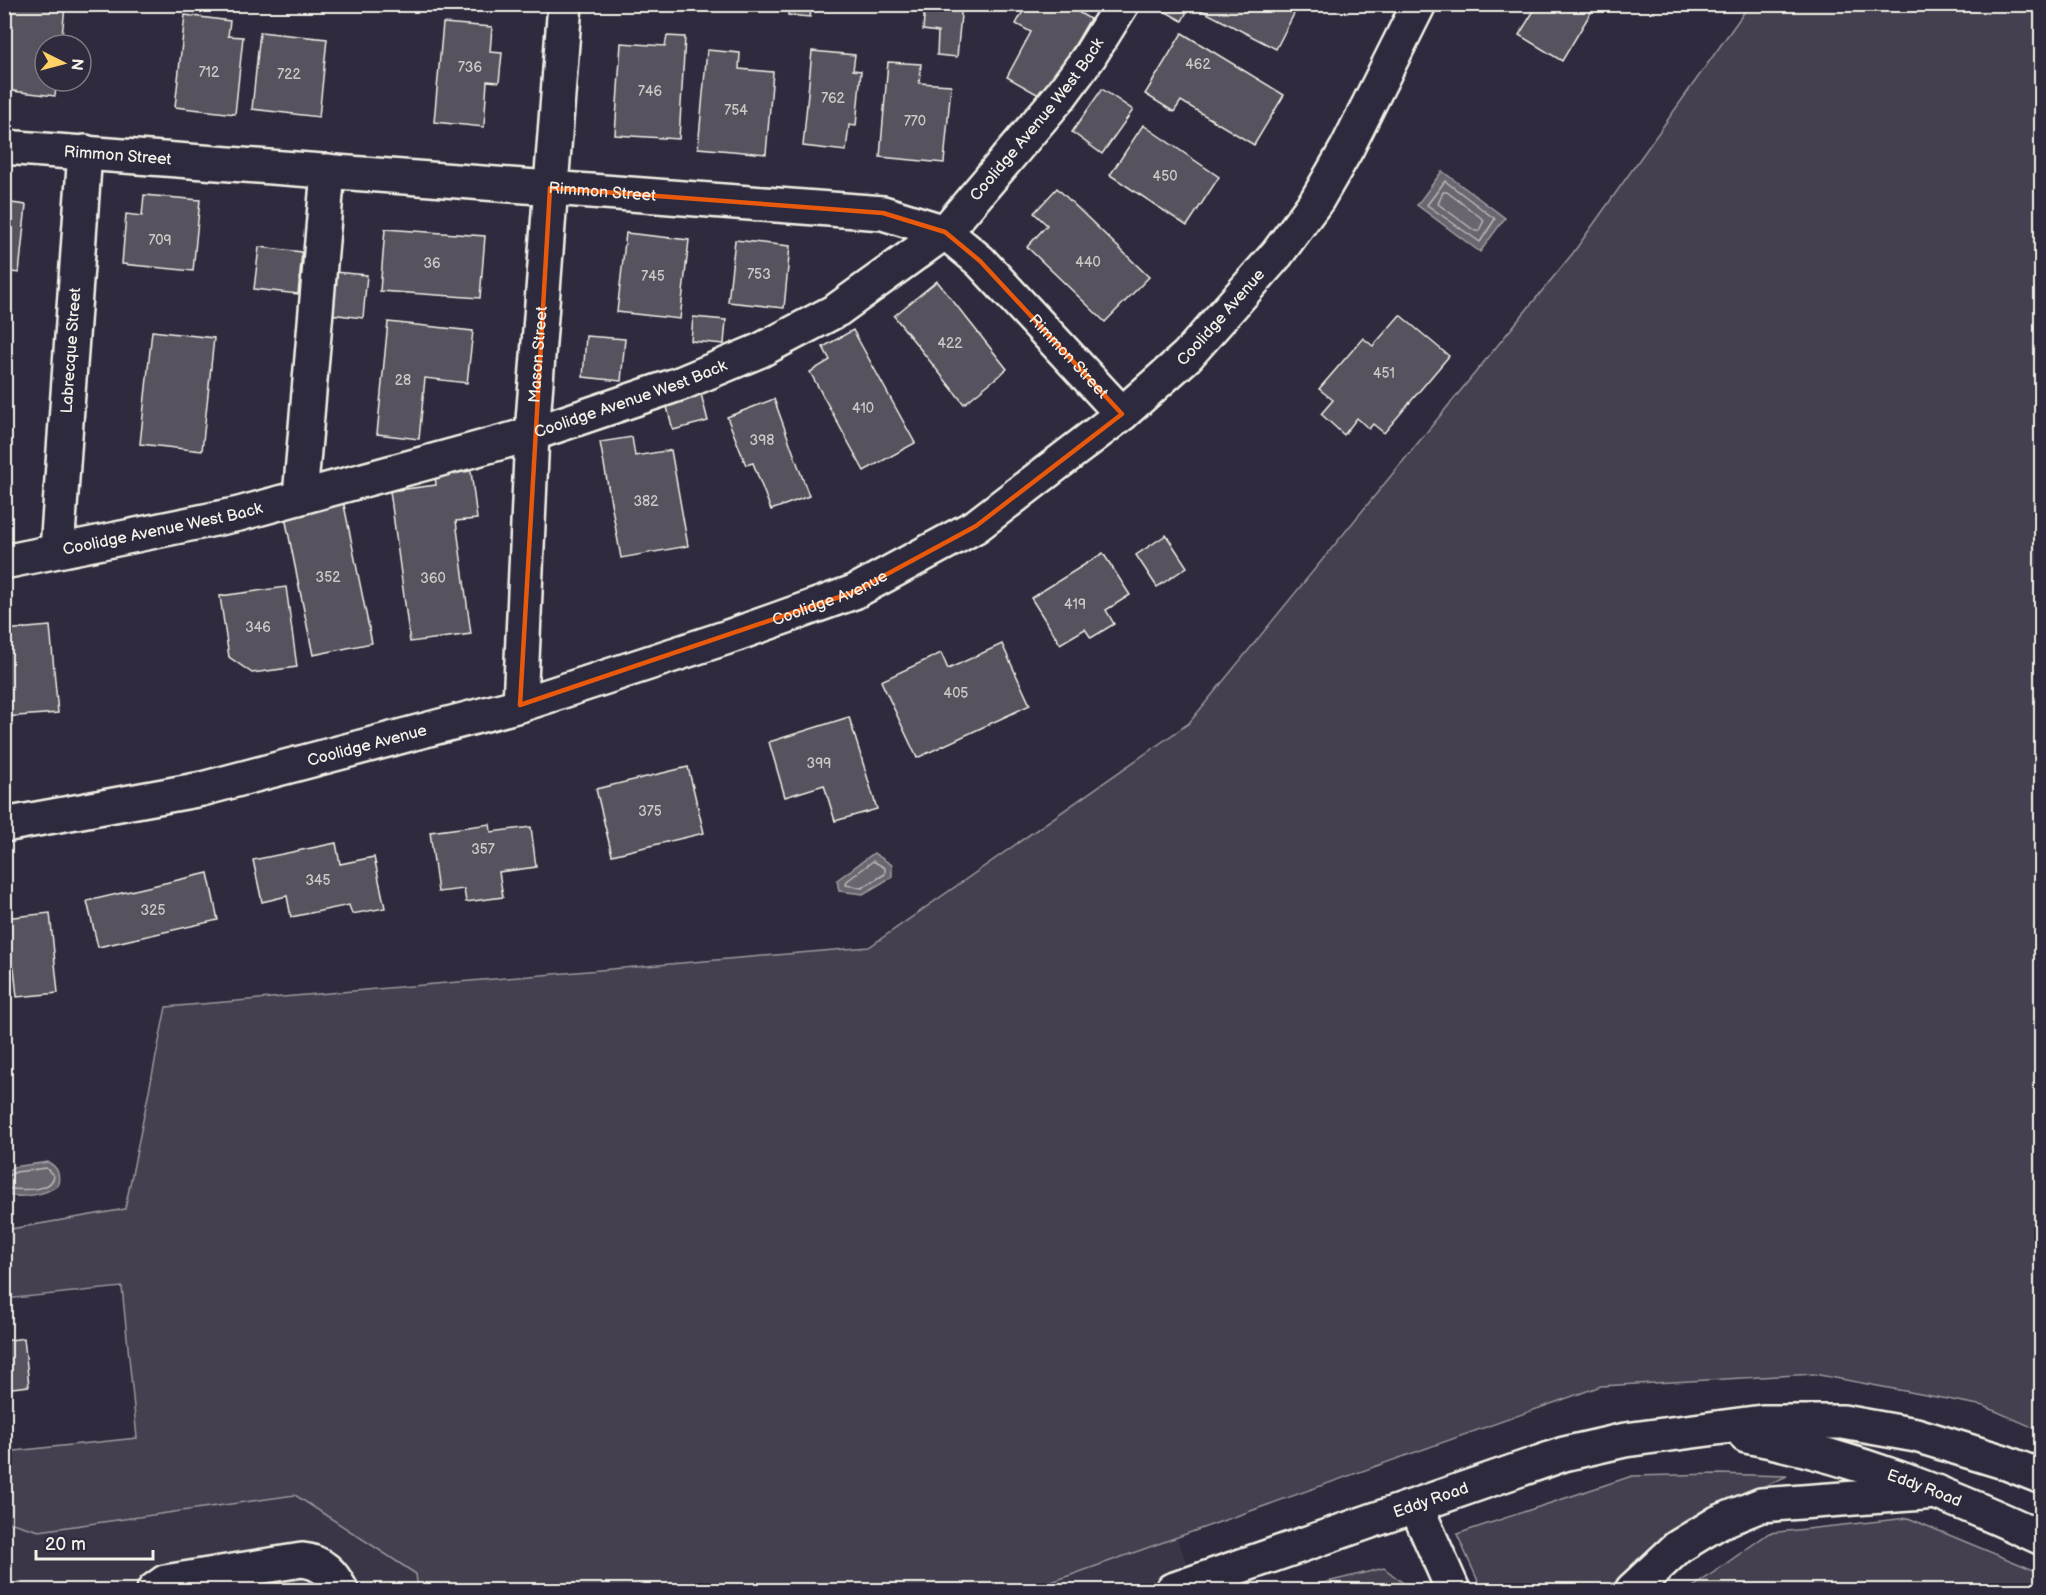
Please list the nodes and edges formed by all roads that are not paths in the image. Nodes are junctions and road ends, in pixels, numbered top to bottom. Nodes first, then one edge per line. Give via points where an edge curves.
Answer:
1 (565, 4) edge
2 (1122, 4) edge
3 (1419, 4) edge
4 (4, 147) edge
5 (85, 152) junction
6 (328, 171) junction
7 (550, 188) junction
8 (945, 232) junction
9 (1122, 414) junction
10 (532, 434) junction
11 (300, 497) junction
12 (57, 550) junction
13 (4, 562) edge
14 (520, 705) junction
15 (4, 825) edge
16 (1697, 1432) junction
17 (2042, 1477) edge
18 (1937, 1492) junction
19 (1416, 1506) junction
20 (2042, 1538) edge
21 (153, 1590) edge
22 (341, 1590) edge
23 (1172, 1590) edge
24 (1453, 1590) edge
25 (1632, 1590) edge

1 - 7 main road, Mason Street
2 - 8 main road, Coolidge Avenue West Back via 1061,95
3 - 9 main road, Coolidge Avenue via 1317,200 1277,254 1187,356
4 - 5 main road, Rimmon Street
5 - 6 main road, Rimmon Street
5 - 12 main road, Labrecque Street
6 - 7 main road, Rimmon Street
6 - 11 main road
7 - 8 main road, Rimmon Street via 883,213
7 - 10 main road, Mason Street
8 - 9 main road, Rimmon Street via 980,261
8 - 10 main road, Coolidge Avenue West Back via 837,310 761,350 682,383
9 - 14 main road, Coolidge Avenue via 976,526 854,592
10 - 11 main road, Coolidge Avenue West Back
10 - 14 main road, Mason Street
11 - 12 main road, Coolidge Avenue West Back via 239,514
12 - 13 main road, Coolidge Avenue West Back
14 - 15 main road, Coolidge Avenue via 202,789
16 - 17 main road, Eddy Road via 1762,1422 1843,1422 1916,1435
16 - 18 main road, Eddy Road via 1747,1436 1816,1450
16 - 19 main road, Eddy Road via 1625,1440 1564,1454
18 - 20 main road, Eddy Road
18 - 25 main road via 1761,1505 1719,1522 1678,1547
19 - 23 main road, Eddy Road
19 - 24 main road
21 - 22 main road via 165,1582 302,1560 315,1561 331,1573

